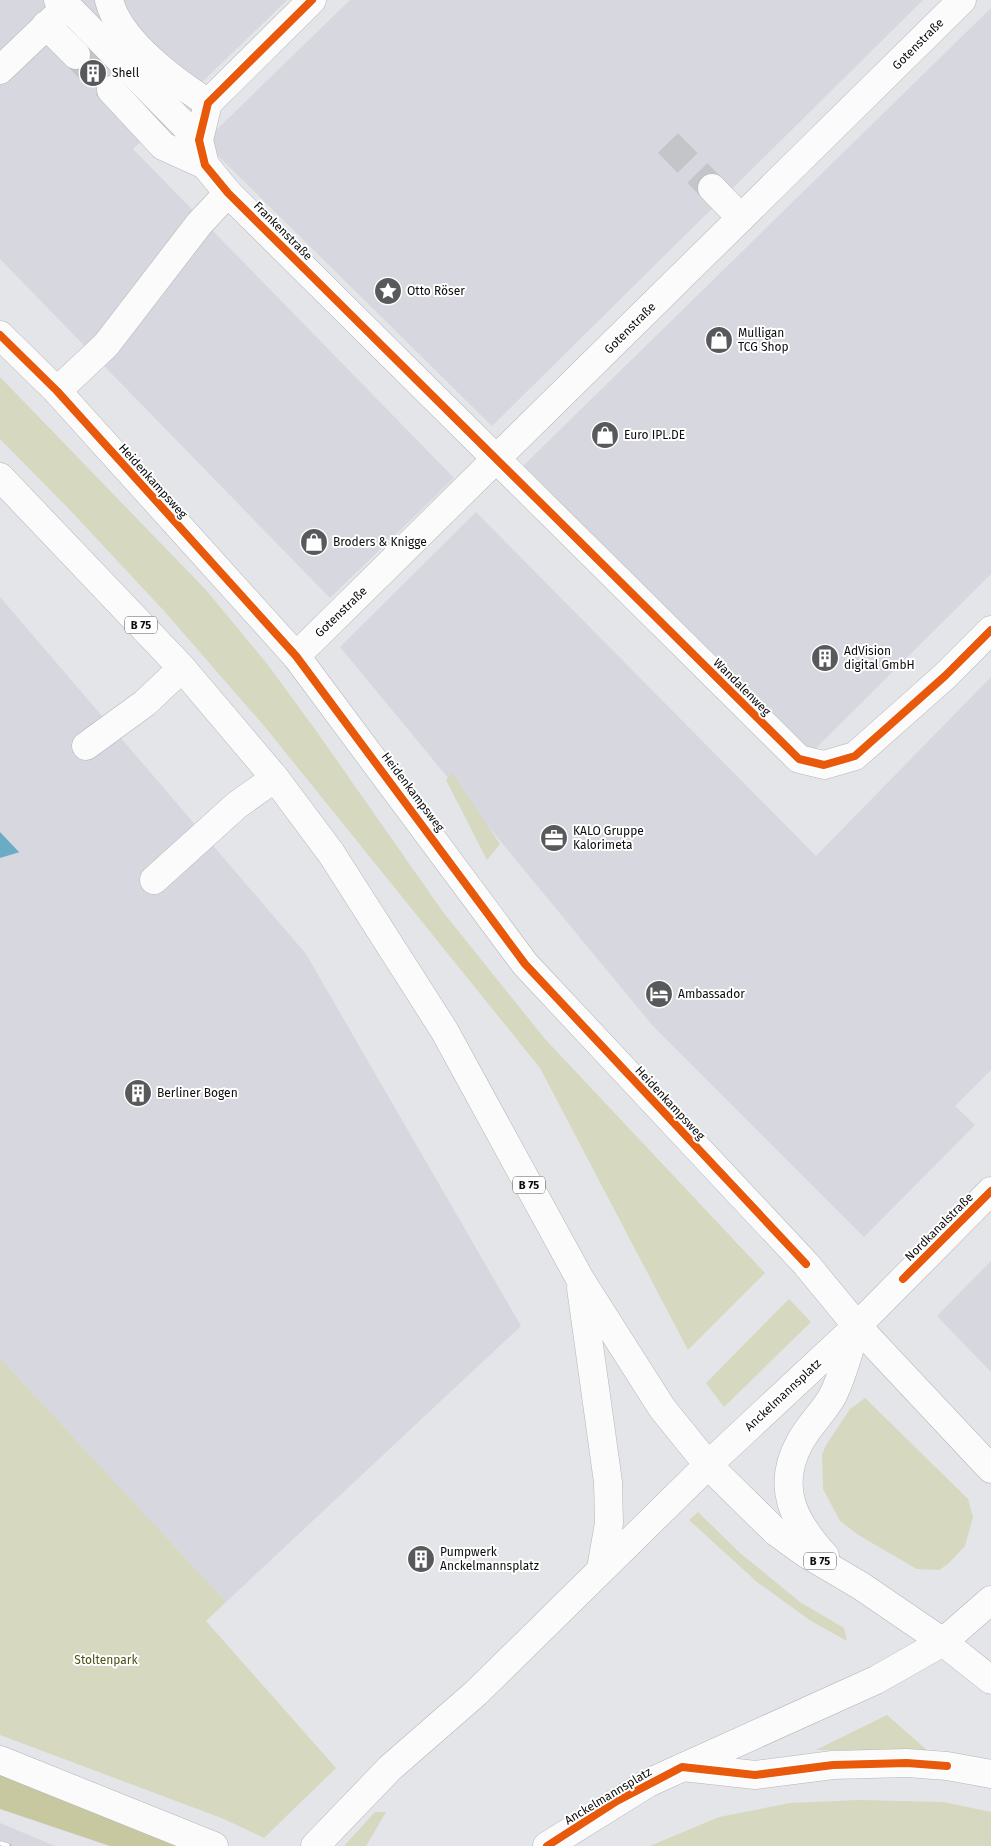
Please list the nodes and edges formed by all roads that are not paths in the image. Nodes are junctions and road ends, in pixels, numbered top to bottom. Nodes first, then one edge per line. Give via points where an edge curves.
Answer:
1 (109, 0) edge
2 (312, 0) edge
3 (962, 0) edge
4 (62, 3) edge
5 (46, 25) junction
6 (76, 55) tunnel mouth
7 (0, 70) edge
8 (111, 90) tunnel mouth
9 (208, 103) junction
10 (202, 153) junction
11 (712, 188) tunnel mouth
12 (228, 192) junction
13 (741, 218) junction
14 (0, 334) edge
15 (57, 391) junction
16 (497, 460) junction
17 (0, 477) edge
18 (991, 630) edge
19 (296, 656) junction
20 (182, 668) junction
21 (86, 746) dead end
22 (275, 778) junction
23 (154, 880) dead end
24 (991, 1191) edge
25 (580, 1279) junction
26 (857, 1326) junction
27 (708, 1465) junction
28 (991, 1469) edge
29 (601, 1569) junction
30 (838, 1571) junction
31 (991, 1600) edge
32 (943, 1642) junction
33 (991, 1680) edge
34 (0, 1760) edge
35 (682, 1767) junction
36 (991, 1774) edge
37 (214, 1846) edge
38 (315, 1846) edge
39 (546, 1846) edge

1 - 9 main road via 122,29 170,78
2 - 9 main road
3 - 13 main road, Gotenstraße
4 - 5 main road
4 - 10 main road, Frankenstraße
5 - 6 main road
5 - 7 main road
8 - 10 main road via 163,146
9 - 10 main road
10 - 12 main road, Frankenstraße
11 - 13 main road
12 - 15 main road via 199,224 106,345
12 - 16 main road, Frankenstraße
13 - 16 main road, Gotenstraße
14 - 15 main road, Heidenkampsweg
15 - 19 main road, Heidenkampsweg
16 - 18 main road, Wandalenweg via 799,759 824,765 855,756
16 - 19 main road, Gotenstraße
17 - 20 main road, B 75
19 - 26 main road, Heidenkampsweg via 525,964 806,1264
20 - 21 main road via 146,703
20 - 22 main road, B 75
22 - 23 main road via 237,805
22 - 25 main road, B 75 via 342,869 444,1030
24 - 26 main road, Nordkanalstraße
25 - 27 main road, B 75 via 662,1408
25 - 29 main road via 608,1482 609,1523
26 - 27 main road, Anckelmannsplatz
26 - 28 main road
26 - 30 main road, Anckelmannsplatz via 833,1394 800,1442 789,1465 789,1496 796,1515 806,1535
27 - 29 main road, Anckelmannsplatz
27 - 30 main road, Anckelmannsplatz / B 75 via 776,1532
29 - 38 main road, Anckelmannsplatz via 476,1693 390,1768
30 - 32 main road, Anckelmannsplatz / B 75
31 - 32 main road, Anckelmannsplatz
32 - 33 main road, B 75
32 - 35 main road, Anckelmannsplatz via 876,1680
34 - 37 main road
35 - 36 main road via 755,1775 833,1765 907,1763
35 - 39 main road, Anckelmannsplatz via 617,1801

